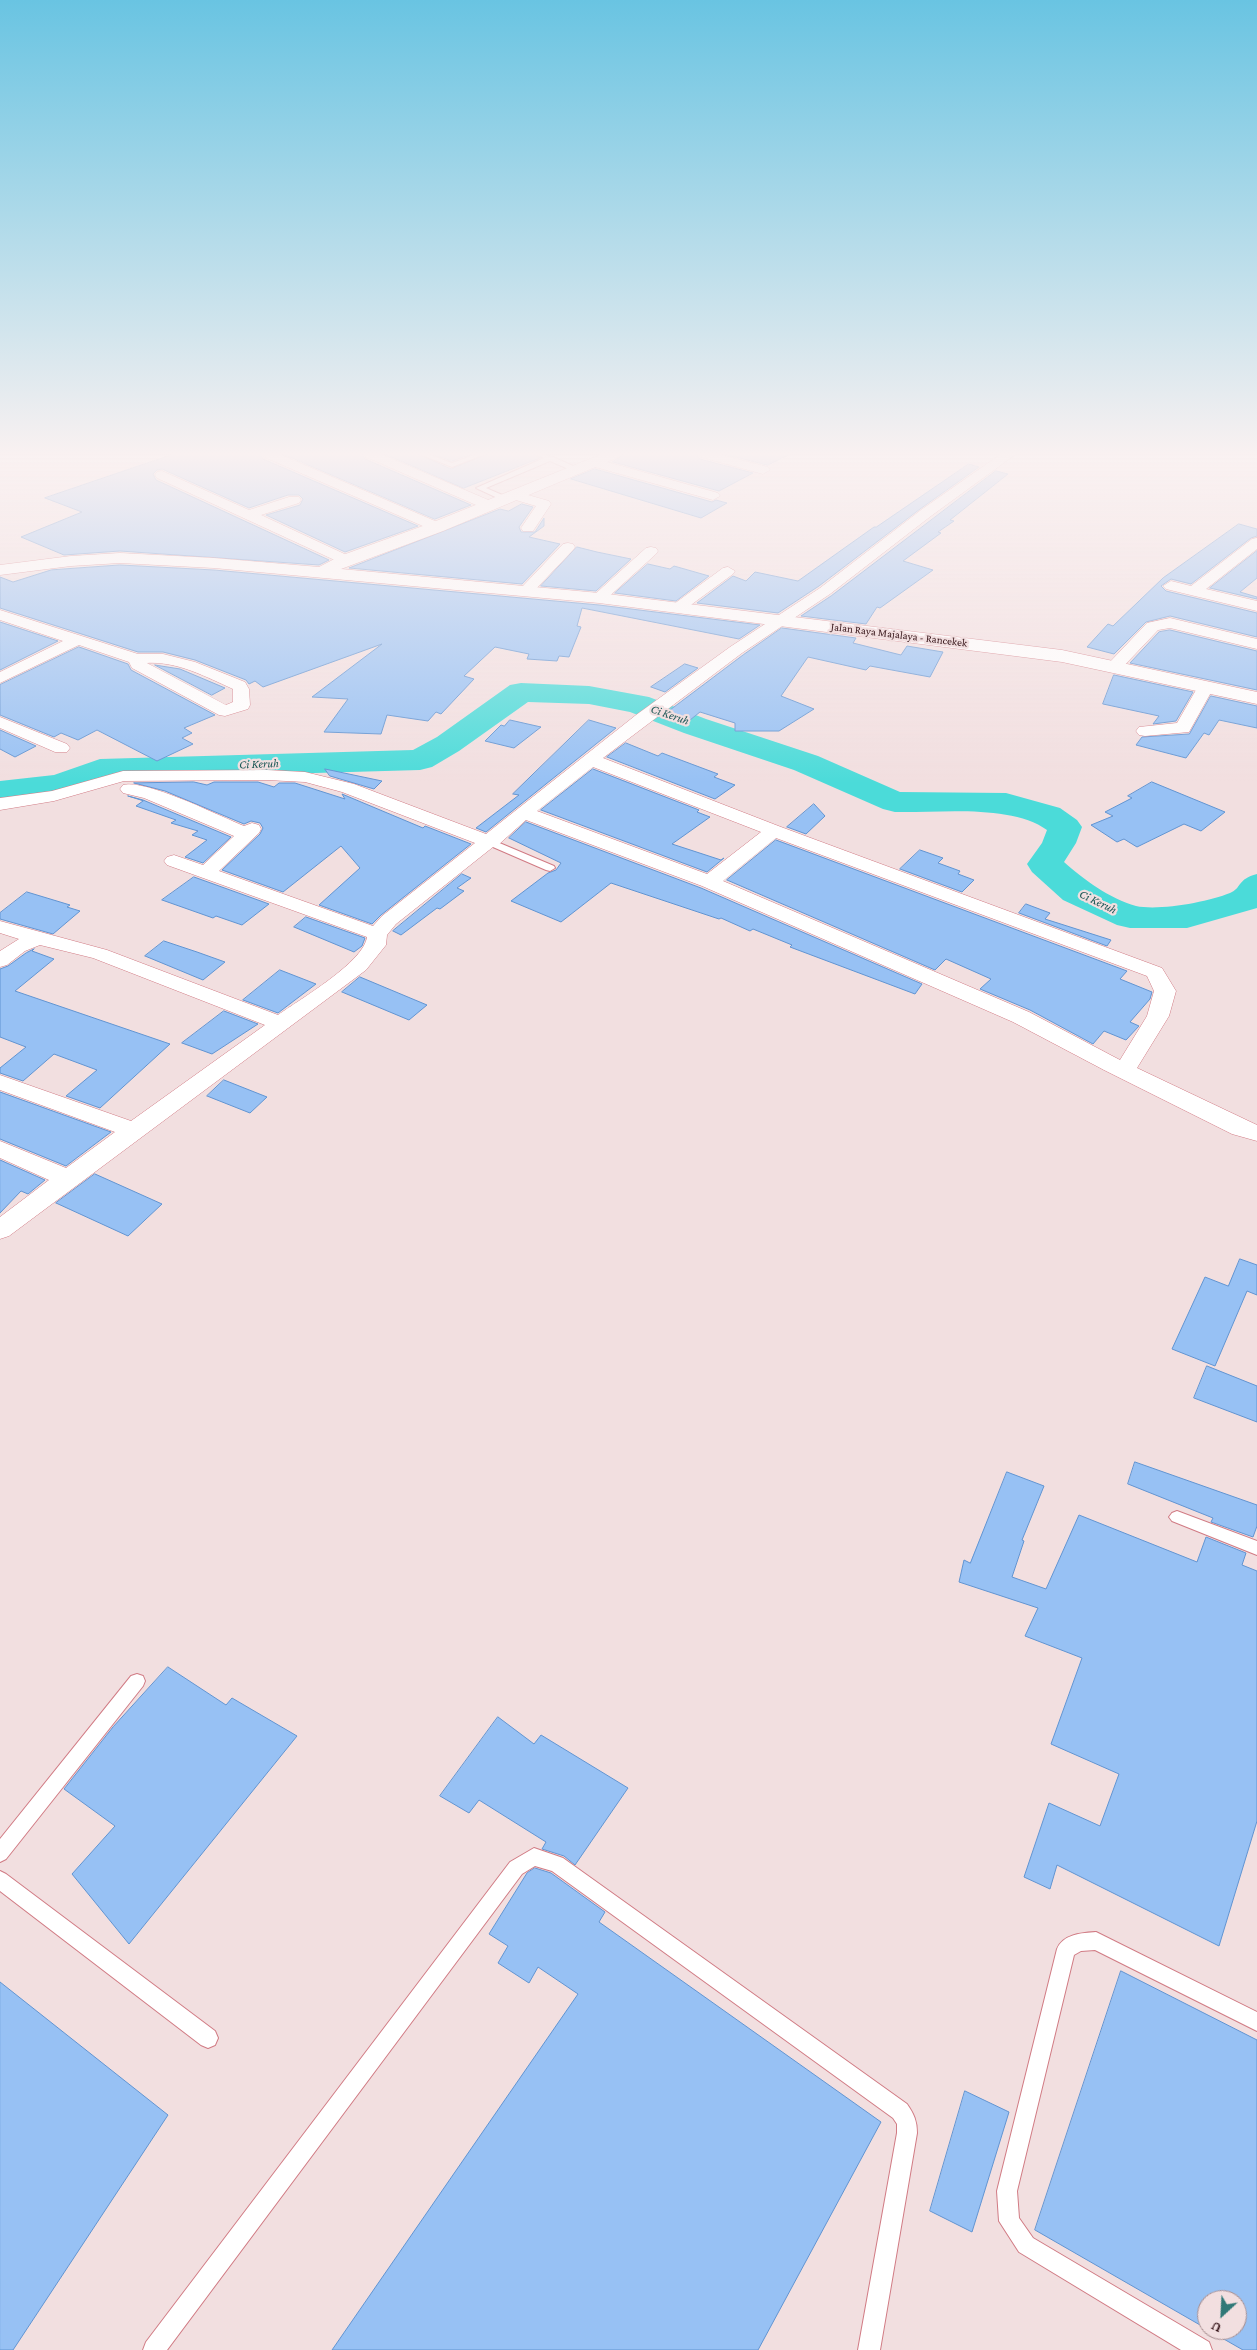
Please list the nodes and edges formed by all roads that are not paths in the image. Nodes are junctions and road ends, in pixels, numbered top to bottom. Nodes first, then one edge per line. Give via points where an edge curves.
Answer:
1 (63, 564) edge
2 (222, 564) edge
3 (339, 564) edge
4 (552, 564) edge
5 (637, 564) edge
6 (860, 564) edge
7 (1229, 564) edge
8 (0, 570) edge
9 (728, 571) dead end
10 (322, 572) junction
11 (1171, 586) dead end
12 (526, 591) junction
13 (1194, 591) junction
14 (599, 598) junction
15 (1257, 606) edge
16 (679, 607) junction
17 (0, 615) edge
18 (783, 620) junction
19 (75, 640) junction
20 (1257, 644) edge
21 (137, 659) junction
22 (1114, 667) junction
23 (0, 678) edge
24 (1206, 687) junction
25 (1257, 698) edge
26 (0, 722) edge
27 (1145, 731) dead end
28 (61, 748) dead end
29 (592, 760) junction
30 (169, 777) junction
31 (129, 789) dead end
32 (150, 794) junction
33 (0, 804) edge
34 (525, 814) junction
35 (774, 831) junction
36 (490, 842) junction
37 (174, 861) dead end
38 (550, 868) dead end
39 (206, 872) junction
40 (709, 882) junction
41 (0, 927) edge
42 (377, 934) junction
43 (38, 938) junction
44 (0, 961) edge
45 (282, 1024) junction
46 (1124, 1072) junction
47 (0, 1082) edge
48 (135, 1131) junction
49 (1257, 1133) edge
50 (0, 1149) edge
51 (66, 1178) junction
52 (0, 1229) edge
53 (1177, 1517) dead end
54 (1257, 1548) edge
55 (136, 1681) dead end
56 (0, 1853) edge
57 (0, 1880) edge
58 (1257, 2022) edge
59 (208, 2038) dead end
60 (154, 2350) edge
61 (869, 2350) edge
62 (1201, 2350) edge

1 - 8 main road, Jalan Raya Majalaya - Rancekek
2 - 10 main road, Jalan Raya Majalaya - Rancekek
3 - 10 main road
4 - 12 street
5 - 14 street
6 - 18 street
7 - 13 street
9 - 16 street
10 - 12 main road, Jalan Raya Majalaya - Rancekek
11 - 13 street
12 - 14 main road, Jalan Raya Majalaya - Rancekek
13 - 15 street
14 - 16 main road, Jalan Raya Majalaya - Rancekek
16 - 18 main road, Jalan Raya Majalaya - Rancekek
17 - 19 street
18 - 22 main road, Jalan Raya Majalaya - Rancekek via 1062,656
18 - 29 street via 736,650
19 - 21 street
19 - 23 street
20 - 22 street via 1170,623 1160,624 1153,626
21 - 21 street via 138,665 225,711 242,705 239,686 210,673 160,657
22 - 24 main road, Jalan Raya Majalaya - Rancekek
24 - 25 main road, Jalan Raya Majalaya - Rancekek
24 - 27 street via 1182,728
26 - 28 street
29 - 34 street
29 - 35 street
30 - 32 street
30 - 33 street via 123,776 54,796
30 - 36 street via 305,777 365,793
31 - 32 street
32 - 39 street via 249,832
34 - 36 street
34 - 40 street
35 - 40 street
35 - 46 street via 1155,972 1165,990 1158,1016
36 - 38 lane
36 - 42 street via 388,920
37 - 39 street
39 - 42 street
40 - 46 street via 1021,1017
41 - 43 street
42 - 45 street via 376,945 359,966
43 - 44 street via 18,947
43 - 45 street via 100,954
45 - 48 street
46 - 49 street via 1240,1128
47 - 48 street
48 - 51 street
50 - 51 street
51 - 52 street
53 - 54 lane
55 - 56 lane
57 - 59 lane
58 - 62 lane via 1096,1941 1079,1942 1066,1948 1007,2190 1009,2221 1026,2245
60 - 61 lane via 516,1868 534,1857 558,1864 900,2112 907,2121

